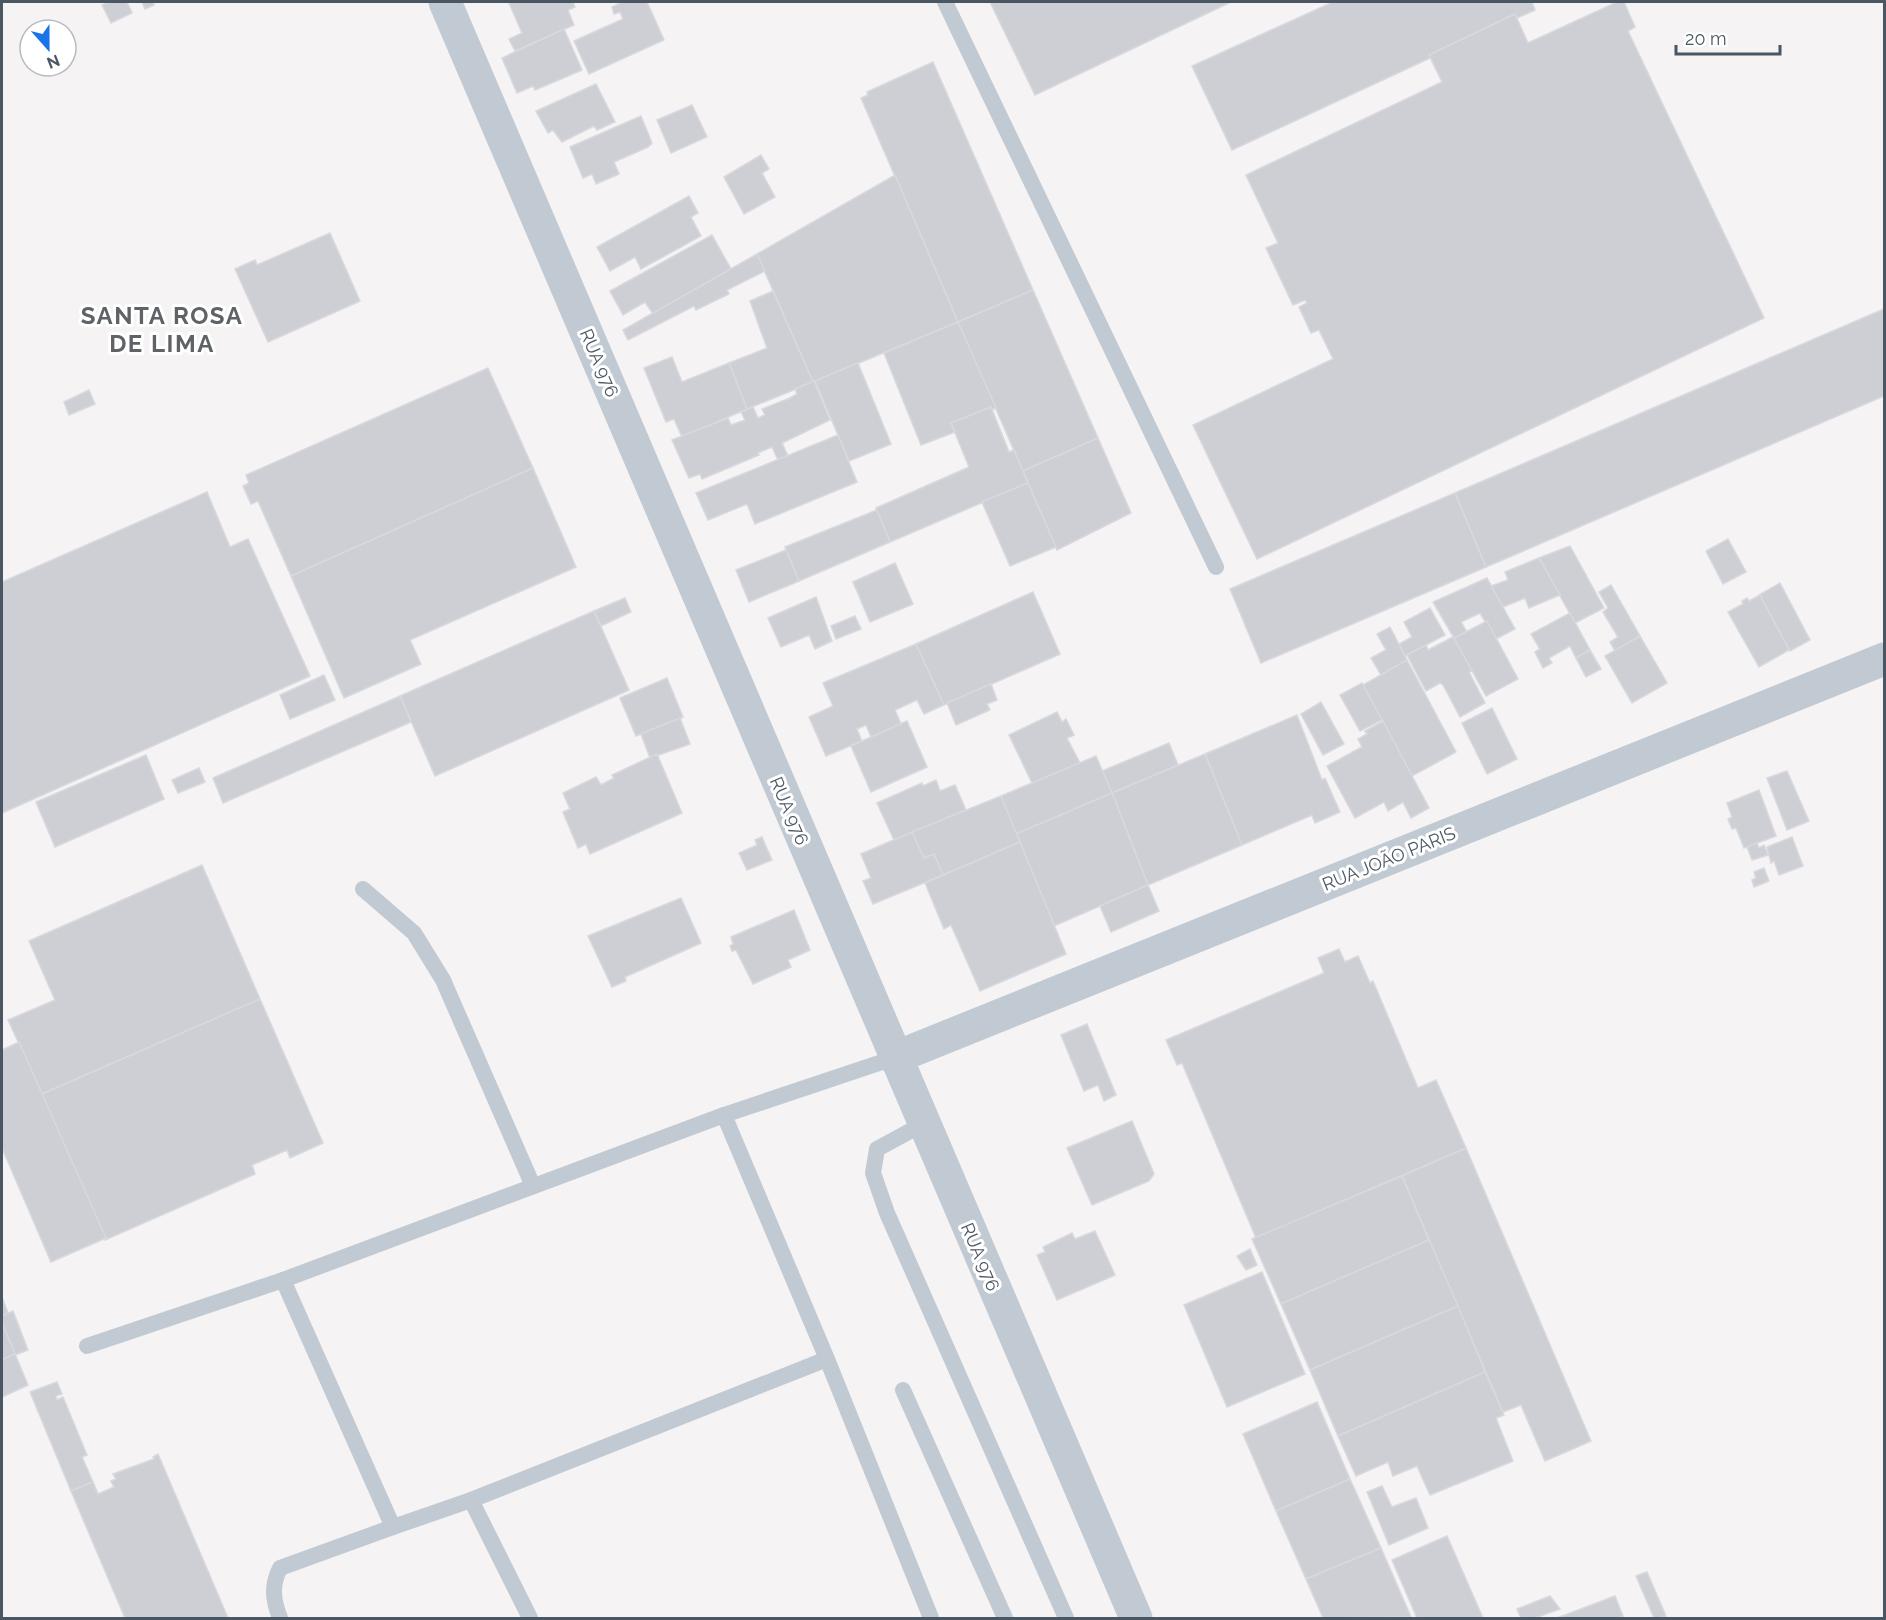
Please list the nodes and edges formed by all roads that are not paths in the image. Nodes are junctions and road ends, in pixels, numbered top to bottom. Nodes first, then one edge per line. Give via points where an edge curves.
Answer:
1 (445, 2) edge
2 (945, 2) edge
3 (1216, 567) dead end
4 (1884, 659) edge
5 (363, 889) dead end
6 (894, 1058) junction
7 (723, 1114) junction
8 (923, 1124) junction
9 (532, 1186) junction
10 (283, 1280) junction
11 (87, 1346) dead end
12 (827, 1359) junction
13 (903, 1390) dead end
14 (471, 1500) junction
15 (393, 1527) junction
16 (280, 1618) edge
17 (530, 1618) edge
18 (931, 1618) edge
19 (1005, 1618) edge
20 (1066, 1618) edge
21 (1136, 1618) edge

1 - 6 street, RUA 976
2 - 3 lane
4 - 6 street, RUA JOÃO PARIS
5 - 9 lane via 414,933 443,980
6 - 7 lane
6 - 8 street, RUA 976
7 - 9 lane
7 - 12 lane
8 - 20 lane via 877,1149 873,1173 887,1213
8 - 21 street, RUA 976
9 - 10 lane
10 - 11 lane
10 - 15 lane
12 - 14 lane
12 - 18 lane
13 - 19 lane
14 - 15 lane
14 - 17 lane
15 - 16 lane via 280,1568 273,1582 274,1604

